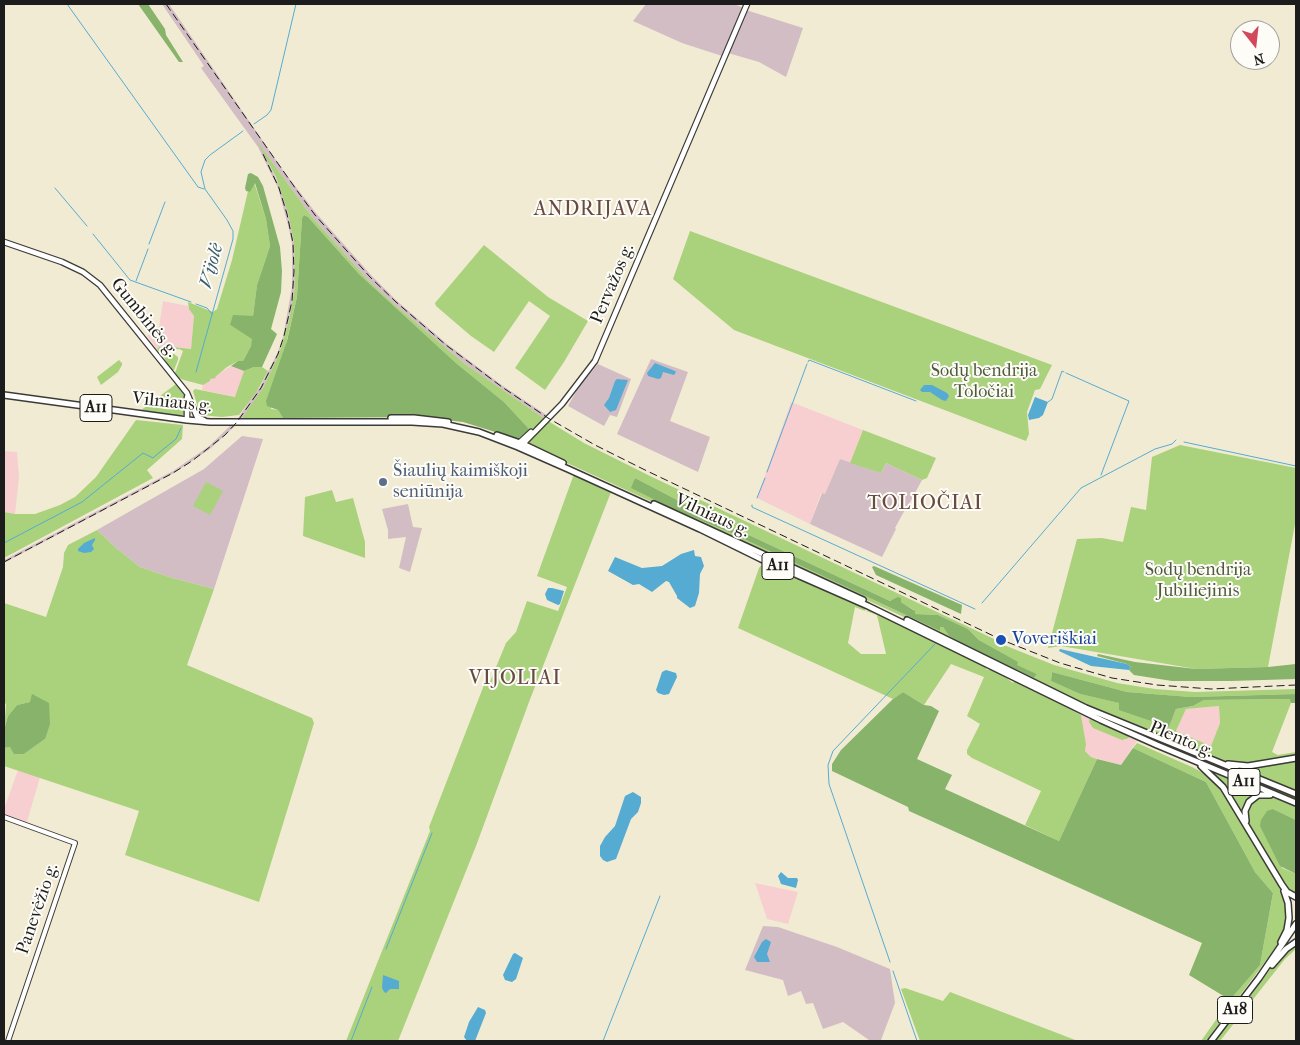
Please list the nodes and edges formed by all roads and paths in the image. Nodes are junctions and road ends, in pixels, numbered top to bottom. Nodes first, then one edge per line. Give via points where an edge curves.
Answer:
1 (747, 4) edge
2 (4, 242) edge
3 (187, 393) junction
4 (4, 395) edge
5 (187, 420) junction
6 (210, 422) junction
7 (520, 445) junction
8 (1085, 710) junction
9 (1296, 758) edge
10 (1208, 759) junction
11 (1197, 762) junction
12 (1296, 794) edge
13 (1294, 803) edge
14 (4, 817) edge
15 (1248, 827) junction
16 (1282, 886) junction
17 (1296, 897) edge
18 (1296, 924) edge
19 (1296, 942) edge
20 (1275, 955) junction
21 (1259, 978) junction
22 (8, 1041) edge
23 (1210, 1041) edge

1 - 7 main road, Pervažos g. via 595,361 562,404
2 - 3 main road, Gumbinės g. via 74,267 91,278 107,293
3 - 5 main road
3 - 6 main road, Gumbinės g. via 197,417
4 - 5 highway, Vilniaus g. / A11
5 - 6 highway, Vilniaus g. / A11
6 - 7 highway, Vilniaus g. / A11 via 443,424
7 - 8 highway, Vilniaus g. / A11
8 - 10 highway, Plento g. / A11
8 - 11 highway, Plento g. / A11
9 - 10 highway via 1239,766
10 - 12 highway, Plento g. / A11
11 - 13 highway, Plento g. / A11
11 - 15 highway via 1219,781
13 - 15 highway via 1266,794 1254,797 1246,807
14 - 22 street, Panevėžio g. via 75,843
15 - 16 highway
16 - 17 highway
16 - 20 highway via 1289,918
18 - 20 highway, A18
19 - 21 highway
20 - 21 highway, A18
21 - 23 highway, A18

